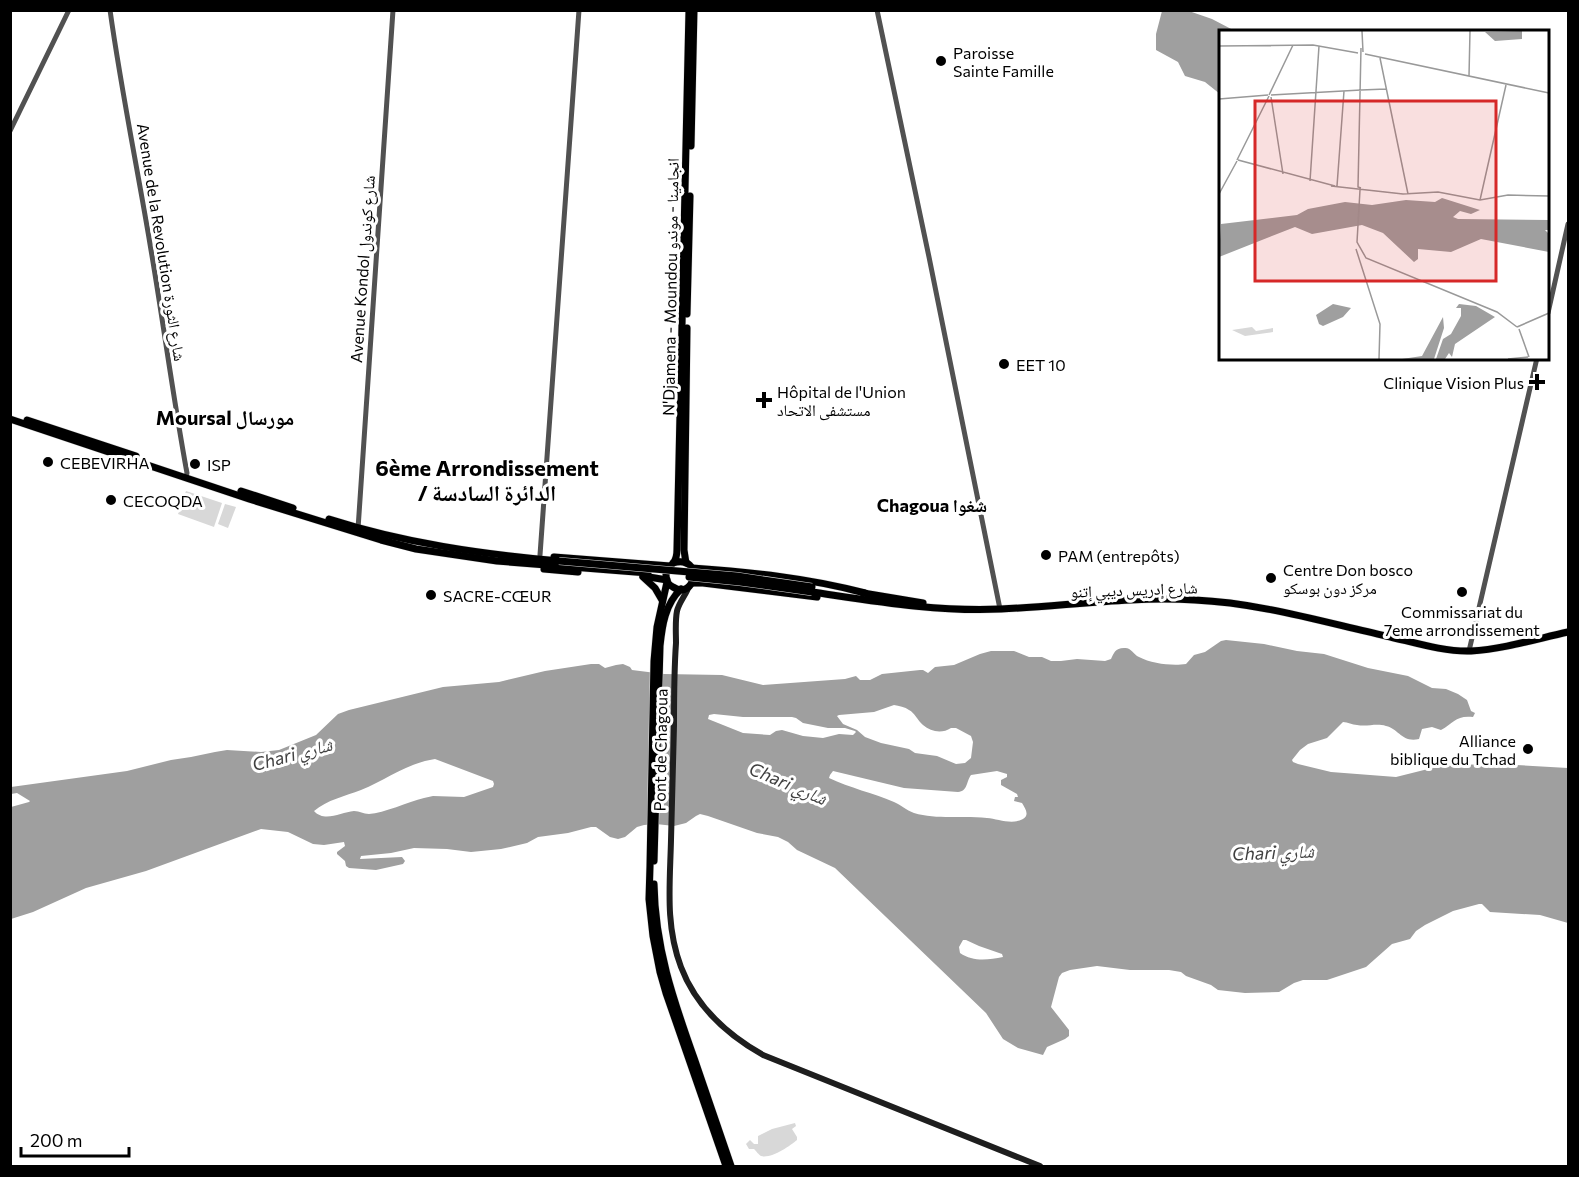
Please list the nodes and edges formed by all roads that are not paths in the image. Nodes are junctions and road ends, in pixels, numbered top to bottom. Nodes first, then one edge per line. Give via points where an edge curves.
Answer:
1 (69, 10) edge
2 (110, 10) edge
3 (393, 10) edge
4 (579, 10) edge
5 (689, 10) edge
6 (694, 10) edge
7 (877, 10) edge
8 (10, 131) edge
9 (1569, 224) edge
10 (1549, 309) edge
11 (1537, 360) edge
12 (10, 414) edge
13 (10, 419) edge
14 (186, 475) junction
15 (358, 528) junction
16 (540, 555) junction
17 (504, 556) junction
18 (497, 561) junction
19 (559, 563) junction
20 (672, 565) junction
21 (689, 566) junction
22 (640, 576) junction
23 (667, 581) junction
24 (687, 586) junction
25 (865, 597) junction
26 (663, 600) junction
27 (1000, 609) junction
28 (1569, 632) edge
29 (1469, 651) junction
30 (656, 661) junction
31 (653, 836) junction
32 (726, 1167) edge
33 (731, 1167) edge
34 (1040, 1167) edge

1 - 8 street
2 - 14 street, Avenue de la Revolution شارع الثورة
3 - 15 street, Avenue Kondol شارع كوندول
4 - 16 street
5 - 20 main road, N'Djamena - Moundou انجامينا - موندو via 677,549
6 - 21 main road, N'Djamena - Moundou انجامينا - موندو via 684,550
7 - 27 street
9 - 10 street
11 - 29 street
12 - 14 main road
13 - 14 main road
14 - 15 main road
14 - 18 main road via 381,540
15 - 17 main road via 418,543
16 - 17 main road
16 - 20 main road
17 - 19 main road
18 - 19 main road
18 - 22 main road via 557,571
19 - 25 main road, شارع إدريس ديبي إتنو, bridge
20 - 21 main road via 682,562
20 - 23 main road via 666,573
21 - 24 main road via 694,576
21 - 25 main road via 837,586
22 - 23 main road
22 - 26 main road via 652,584
23 - 24 main road via 673,588
23 - 26 main road
24 - 25 main road via 714,584 849,600
24 - 30 main road via 670,602
24 - 34 main road, Pont de Chagoua via 678,610 675,663 670,926 674,948 690,987 715,1021 763,1055
25 - 27 main road, شارع إدريس ديبي إتنو via 918,607
26 - 30 main road
27 - 29 main road, شارع إدريس ديبي إتنو via 1130,600 1197,600 1246,606
28 - 29 main road, شارع إدريس ديبي إتنو
30 - 31 main road
31 - 32 main road via 651,918 660,972
31 - 33 main road via 654,899 661,953

